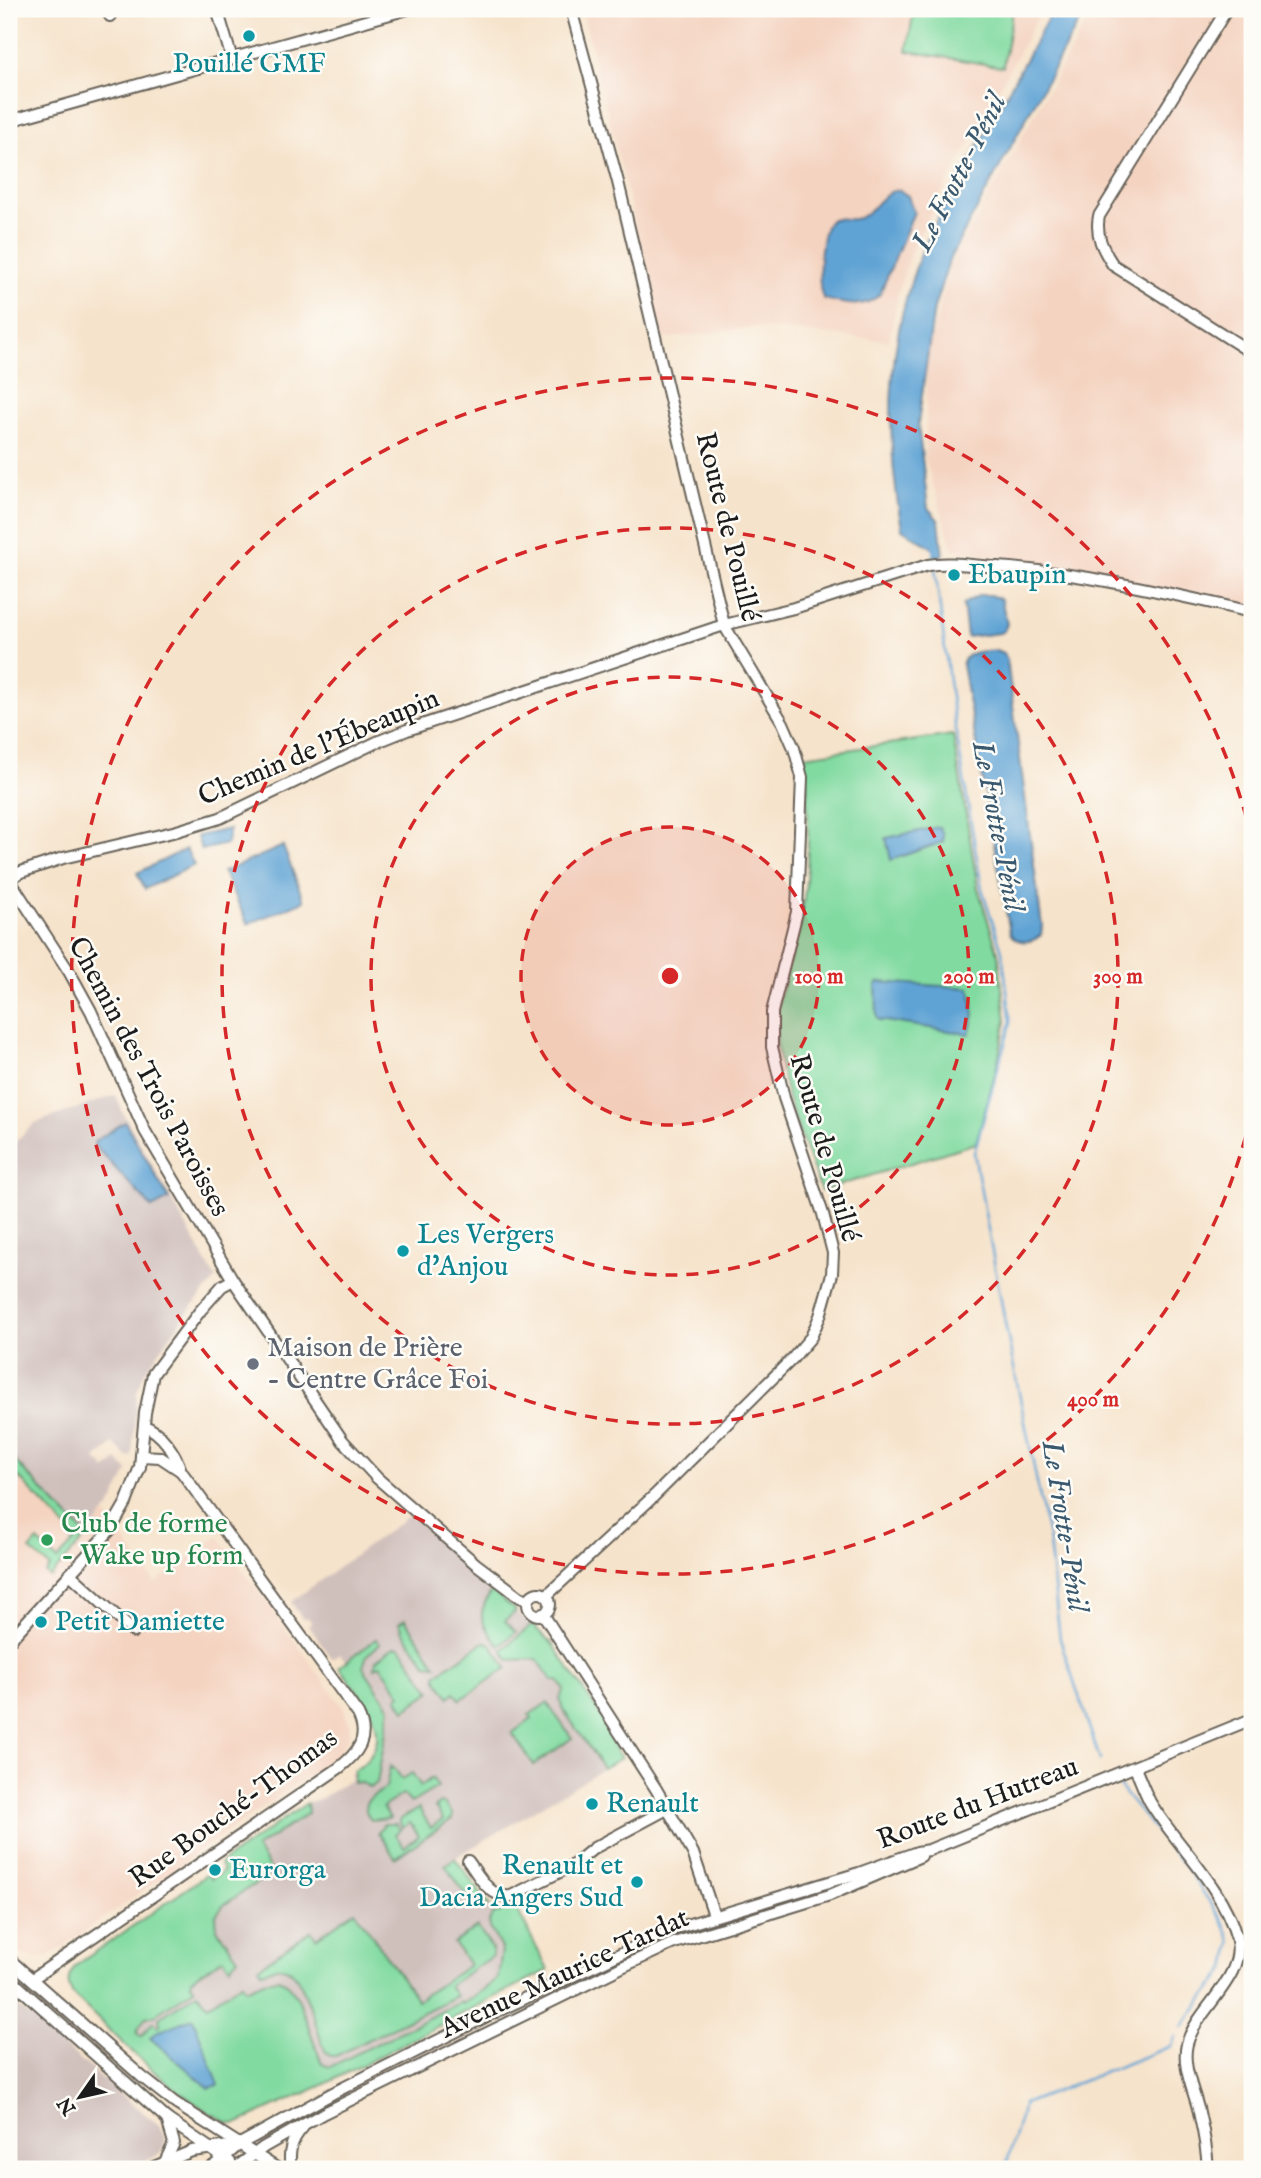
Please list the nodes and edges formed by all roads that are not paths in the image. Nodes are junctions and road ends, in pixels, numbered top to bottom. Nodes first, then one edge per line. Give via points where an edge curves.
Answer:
1 (216, 9) edge
2 (408, 9) edge
3 (571, 9) edge
4 (1227, 9) edge
5 (232, 59) junction
6 (9, 121) edge
7 (1252, 353) edge
8 (1252, 612) edge
9 (724, 625) junction
10 (9, 879) edge
11 (233, 1280) junction
12 (144, 1426) junction
13 (141, 1456) junction
14 (181, 1471) junction
15 (70, 1574) junction
16 (546, 1596) junction
17 (528, 1600) junction
18 (543, 1614) junction
19 (134, 1632) dead end
20 (9, 1641) edge
21 (1252, 1719) edge
22 (1135, 1768) junction
23 (667, 1809) junction
24 (929, 1850) junction
25 (468, 1861) dead end
26 (714, 1915) junction
27 (9, 1959) edge
28 (9, 1971) edge
29 (9, 1978) edge
30 (32, 1979) junction
31 (32, 1998) junction
32 (167, 2119) junction
33 (306, 2123) junction
34 (240, 2144) junction
35 (209, 2147) junction
36 (255, 2154) junction
37 (164, 2164) junction
38 (233, 2165) edge
39 (149, 2169) edge
40 (210, 2169) edge
41 (278, 2169) edge
42 (291, 2169) edge
43 (1208, 2169) edge

1 - 5 street
2 - 5 street
3 - 9 street, Route de Pouillé via 620,188
4 - 7 street via 1097,226 1101,247 1113,265
5 - 6 street
8 - 9 street, Chemin de l'Ébeaupin via 1098,579 943,563
9 - 10 street, Chemin de l'Ébeaupin via 407,730 208,822 63,858
9 - 16 street, Route de Pouillé via 783,723 802,777 797,912 772,1012 772,1046 784,1098 826,1222 832,1275 811,1337 793,1358
10 - 11 street, Chemin des Trois Paroisses via 70,973 145,1131
11 - 12 street via 211,1298 155,1369
11 - 17 street, Chemin des Trois Paroisses via 343,1441 377,1478 476,1564
12 - 13 street
12 - 14 street, Rue Bouché-Thomas via 164,1442
13 - 14 street, Rue Bouché-Thomas via 160,1457
13 - 15 street via 136,1479 111,1529
14 - 30 street, Rue Bouché-Thomas via 358,1714 362,1740 357,1752 339,1768
15 - 19 street
15 - 20 street
16 - 17 street via 536,1593
16 - 18 street via 550,1606
17 - 18 street via 533,1613
18 - 23 street
21 - 22 street, Route du Hutreau
22 - 24 street, Route du Hutreau
22 - 43 street via 1150,1802 1204,1874 1237,1938 1234,1967 1186,2046
23 - 25 street via 594,1848 572,1866 511,1896 492,1892
23 - 26 street via 693,1853
24 - 26 street, Route du Hutreau
24 - 33 street, Avenue Maurice Tardat via 830,1895 674,1943
26 - 34 street, Avenue Maurice Tardat via 673,1929 509,2006
27 - 30 street
28 - 30 street
29 - 31 street
30 - 31 street
30 - 34 street via 142,2077
31 - 32 street
32 - 35 street
32 - 37 street via 174,2143
33 - 36 street, Avenue Maurice Tardat
33 - 42 street via 291,2145
34 - 35 street
34 - 36 street
34 - 38 street, Avenue Maurice Tardat
35 - 37 street
35 - 38 street
36 - 38 street, Avenue Maurice Tardat
36 - 41 street
37 - 39 street
38 - 40 street, Avenue Maurice Tardat

